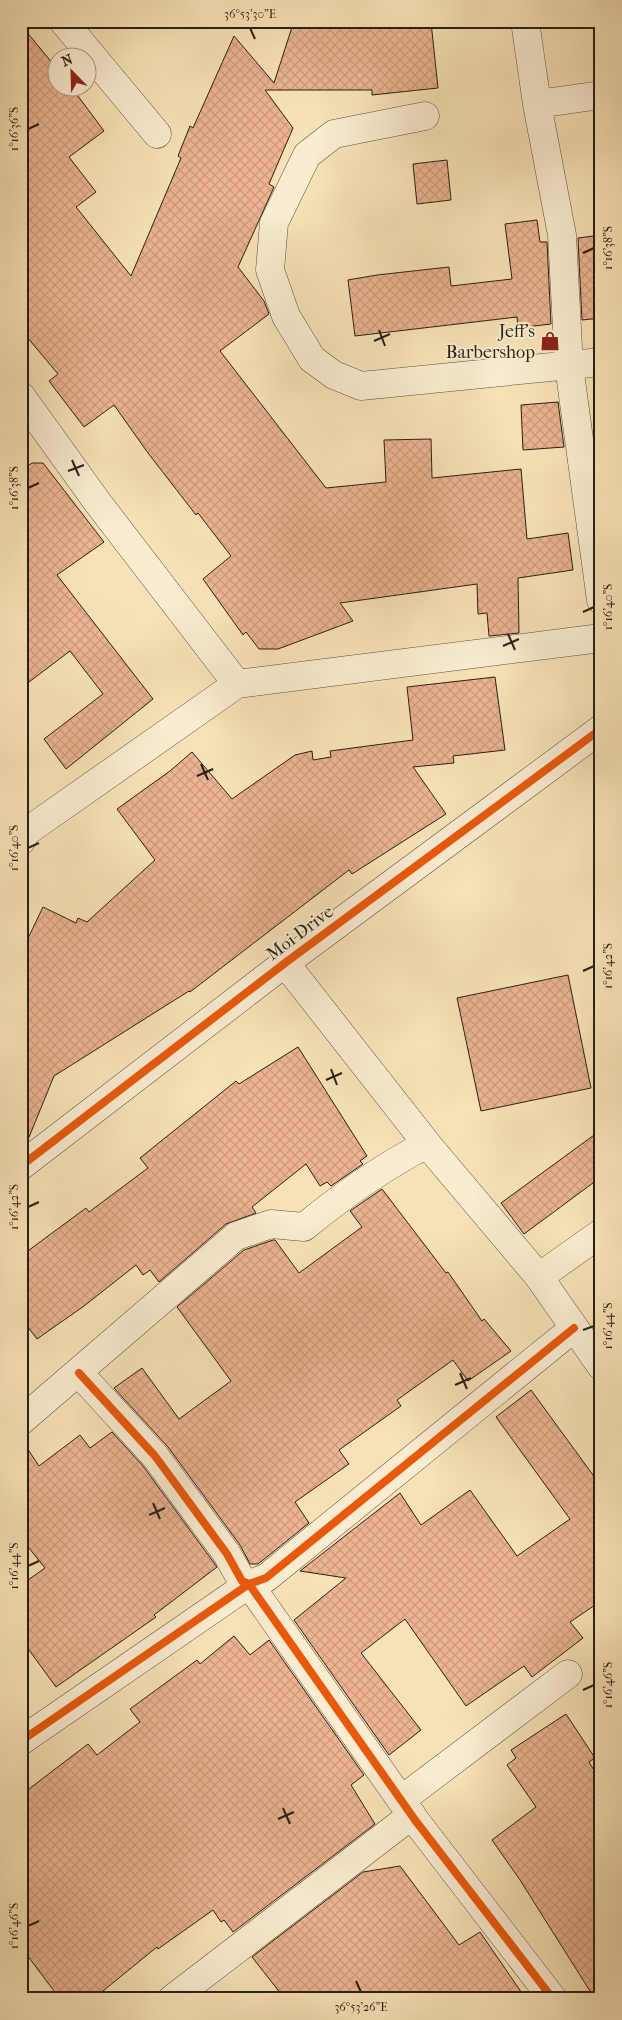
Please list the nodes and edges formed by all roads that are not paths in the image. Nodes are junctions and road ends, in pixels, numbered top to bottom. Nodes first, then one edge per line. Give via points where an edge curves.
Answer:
1 (62, 21) edge
2 (525, 21) edge
3 (601, 95) edge
4 (537, 104) junction
5 (425, 116) dead end
6 (157, 134) dead end
7 (601, 362) edge
8 (569, 366) junction
9 (21, 396) edge
10 (601, 600) edge
11 (601, 638) edge
12 (237, 684) junction
13 (601, 729) edge
14 (23, 833) edge
15 (285, 963) junction
16 (427, 1144) junction
17 (21, 1166) edge
18 (601, 1233) edge
19 (539, 1277) junction
20 (574, 1328) junction
21 (601, 1366) edge
22 (79, 1373) junction
23 (21, 1421) edge
24 (249, 1584) junction
25 (568, 1674) dead end
26 (21, 1741) edge
27 (406, 1807) junction
28 (172, 1999) edge
29 (553, 1999) edge

1 - 6 street
2 - 4 street
3 - 4 street
4 - 8 street via 562,235
5 - 8 street via 334,134 307,155 274,222 270,270 286,316 312,359 334,375 360,386
7 - 8 street
8 - 10 street
9 - 12 street via 98,503
11 - 12 street
12 - 14 street
13 - 15 street, Moi Drive
15 - 16 street
15 - 17 street, Moi Drive
16 - 19 street
16 - 22 street via 332,1204 304,1227 271,1224 236,1236
18 - 19 street
19 - 20 street
20 - 21 street
20 - 24 street via 266,1578
22 - 23 street
22 - 24 street via 155,1456 227,1554 242,1580
24 - 26 street
24 - 27 street
25 - 27 street
27 - 28 street
27 - 29 street

